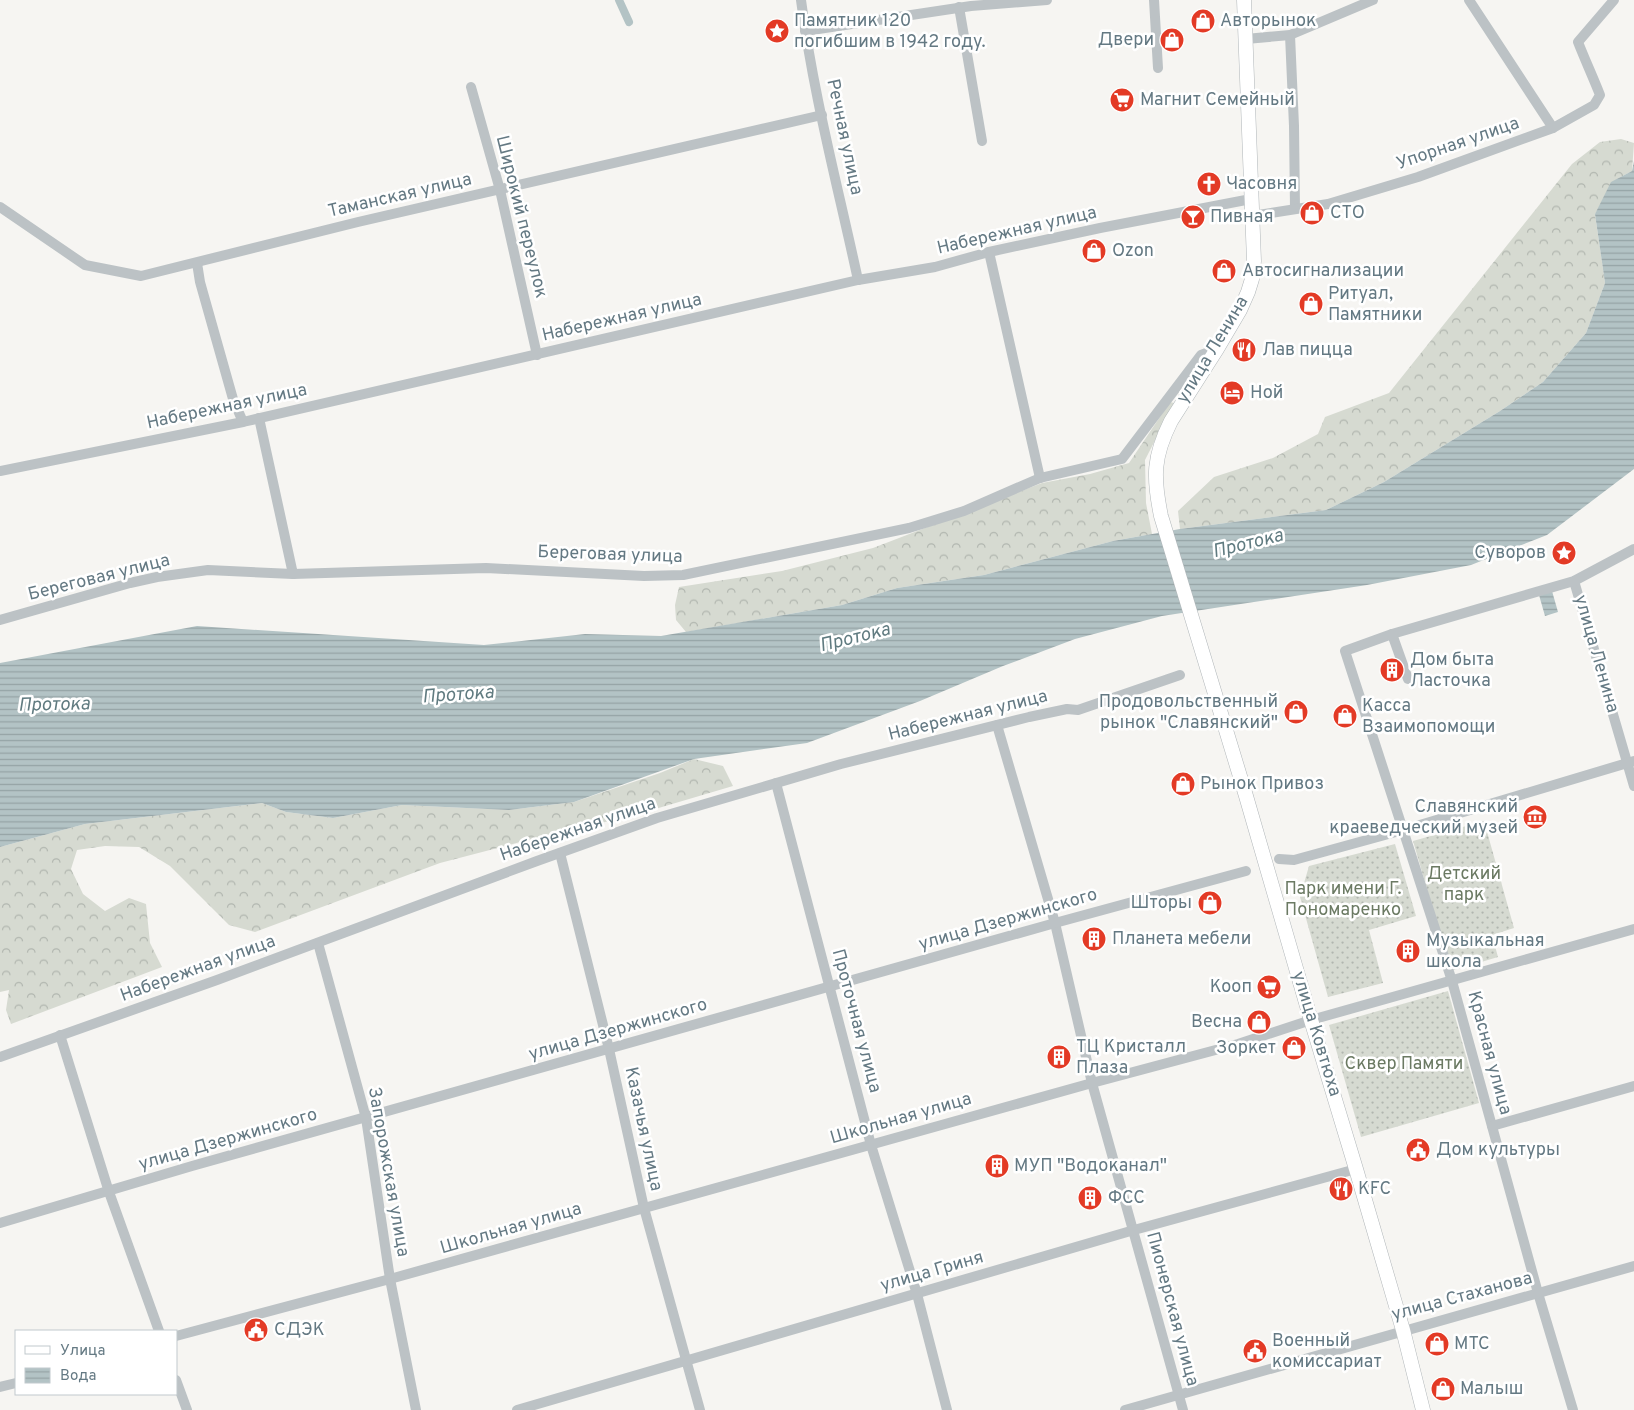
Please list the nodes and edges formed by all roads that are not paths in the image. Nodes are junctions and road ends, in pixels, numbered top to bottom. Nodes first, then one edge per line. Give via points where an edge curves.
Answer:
1 (801, 0) edge
2 (1154, 0) edge
3 (1244, 0) edge
4 (1373, 0) edge
5 (1469, 0) edge
6 (1614, 0) edge
7 (1040, 1) edge
8 (959, 7) junction
9 (805, 31) junction
10 (1290, 35) junction
11 (1246, 40) junction
12 (1158, 68) dead end
13 (471, 87) dead end
14 (822, 115) junction
15 (1553, 128) junction
16 (982, 141) dead end
17 (500, 190) junction
18 (1251, 199) junction
19 (0, 207) edge
20 (1296, 209) junction
21 (1252, 216) junction
22 (989, 252) junction
23 (197, 263) junction
24 (858, 280) junction
25 (1217, 349) junction
26 (537, 355) junction
27 (259, 418) junction
28 (243, 422) junction
29 (0, 471) edge
30 (1040, 478) junction
31 (1634, 549) edge
32 (293, 574) junction
33 (1574, 581) junction
34 (0, 620) edge
35 (1392, 634) junction
36 (1203, 660) joint
37 (1180, 675) dead end
38 (1408, 679) dead end
39 (997, 725) junction
40 (1631, 762) edge
41 (776, 784) junction
42 (1634, 786) edge
43 (1403, 830) junction
44 (560, 853) junction
45 (1279, 859) dead end
46 (1246, 871) dead end
47 (1055, 923) junction
48 (1634, 929) edge
49 (318, 943) junction
50 (1452, 980) junction
51 (830, 987) junction
52 (1311, 1020) junction
53 (60, 1035) junction
54 (609, 1049) junction
55 (0, 1057) edge
56 (1092, 1083) junction
57 (1634, 1086) edge
58 (366, 1118) junction
59 (1492, 1126) junction
60 (871, 1145) junction
61 (1356, 1169) junction
62 (109, 1192) junction
63 (644, 1208) junction
64 (0, 1223) edge
65 (1134, 1230) junction
66 (1634, 1266) edge
67 (390, 1279) junction
68 (1538, 1293) junction
69 (917, 1294) junction
70 (159, 1330) edge
71 (1403, 1330) junction
72 (178, 1335) edge
73 (687, 1360) junction
74 (15, 1383) edge
75 (178, 1385) edge
76 (0, 1387) edge
77 (1179, 1396) junction
78 (187, 1410) edge
79 (416, 1410) edge
80 (517, 1410) edge
81 (700, 1410) edge
82 (947, 1410) edge
83 (1125, 1410) edge
84 (1183, 1410) edge
85 (1423, 1410) edge
86 (1573, 1410) edge

1 - 9 street, Речная улица
2 - 12 street
3 - 11 main road, улица Ленина
4 - 10 street
5 - 15 street
6 - 15 street, Упорная улица via 1578,42 1600,95 1594,105
7 - 8 street
8 - 9 street
8 - 16 street
9 - 14 street, Речная улица
10 - 11 street
10 - 20 street
11 - 18 main road, улица Ленина
13 - 17 street, Широкий переулок
14 - 17 street, Таманская улица
14 - 24 street, Речная улица
15 - 20 street, Упорная улица via 1418,177 1328,204
17 - 23 street, Таманская улица
17 - 26 street, Широкий переулок
18 - 21 main road, улица Ленина
18 - 22 street, Набережная улица
19 - 23 street, Таманская улица via 85,265 140,276
20 - 21 street, Упорная улица
21 - 25 main road, улица Ленина via 1252,279 1240,310
22 - 24 street, Набережная улица via 935,267
22 - 30 street
23 - 28 street via 233,399
24 - 26 street, Набережная улица
25 - 30 street, Береговая улица via 1201,355 1122,459
25 - 36 main road, улица Ленина via 1171,421 1159,449 1155,487
26 - 27 street, Набережная улица
27 - 28 street, Набережная улица
27 - 32 street
28 - 29 street, Набережная улица
30 - 32 street, Береговая улица via 964,511 909,528 683,575 486,568
31 - 33 street
32 - 34 street, Береговая улица via 208,570 157,576
33 - 35 street
33 - 40 street, улица Ленина
35 - 38 street
35 - 43 street, Красная улица via 1345,651
36 - 52 main road, улица Ковтюха
37 - 39 street, Набережная улица via 1078,710 1067,709
39 - 41 street, Набережная улица via 841,764
39 - 47 street, Пионерская улица
40 - 42 street, улица Ленина
40 - 43 street
41 - 44 street, Набережная улица via 657,818
41 - 51 street, Проточная улица
43 - 45 street via 1294,860
43 - 50 street, Красная улица
44 - 49 street, Набережная улица
44 - 54 street, Казачья улица
46 - 47 street, улица Дзержинского
47 - 51 street, улица Дзержинского
47 - 56 street, Пионерская улица
48 - 50 street, Школьная улица
49 - 53 street, Набережная улица
49 - 58 street, Запорожская улица
50 - 52 street, Школьная улица
50 - 59 street, Красная улица
51 - 54 street, улица Дзержинского
51 - 60 street, Проточная улица
52 - 56 street, Школьная улица via 1238,1044
52 - 61 main road, улица Ковтюха
53 - 55 street, Набережная улица
53 - 62 street
54 - 58 street, улица Дзержинского
54 - 63 street, Казачья улица
56 - 60 street, Школьная улица
56 - 65 street, Пионерская улица
57 - 59 street
58 - 62 street, улица Дзержинского
58 - 67 street, Запорожская улица
59 - 68 street, Красная улица
60 - 63 street, Школьная улица
60 - 69 street, Проточная улица
61 - 65 street, улица Гриня
61 - 71 main road, улица Ковтюха
62 - 64 street, улица Дзержинского
62 - 70 street
63 - 67 street, Школьная улица
63 - 73 street, Казачья улица
65 - 69 street, улица Гриня
65 - 77 street, Пионерская улица
66 - 68 street, улица Стаханова
67 - 72 street, Школьная улица
67 - 79 street, Запорожская улица
68 - 71 street, улица Стаханова
68 - 86 street, Красная улица
69 - 73 street, улица Гриня
69 - 82 street, Проточная улица
71 - 77 street, улица Стаханова
71 - 85 main road, улица Ковтюха
73 - 80 street, улица Гриня
73 - 81 street, Казачья улица
74 - 76 street
75 - 78 street
77 - 83 street, улица Стаханова
77 - 84 street, Пионерская улица

